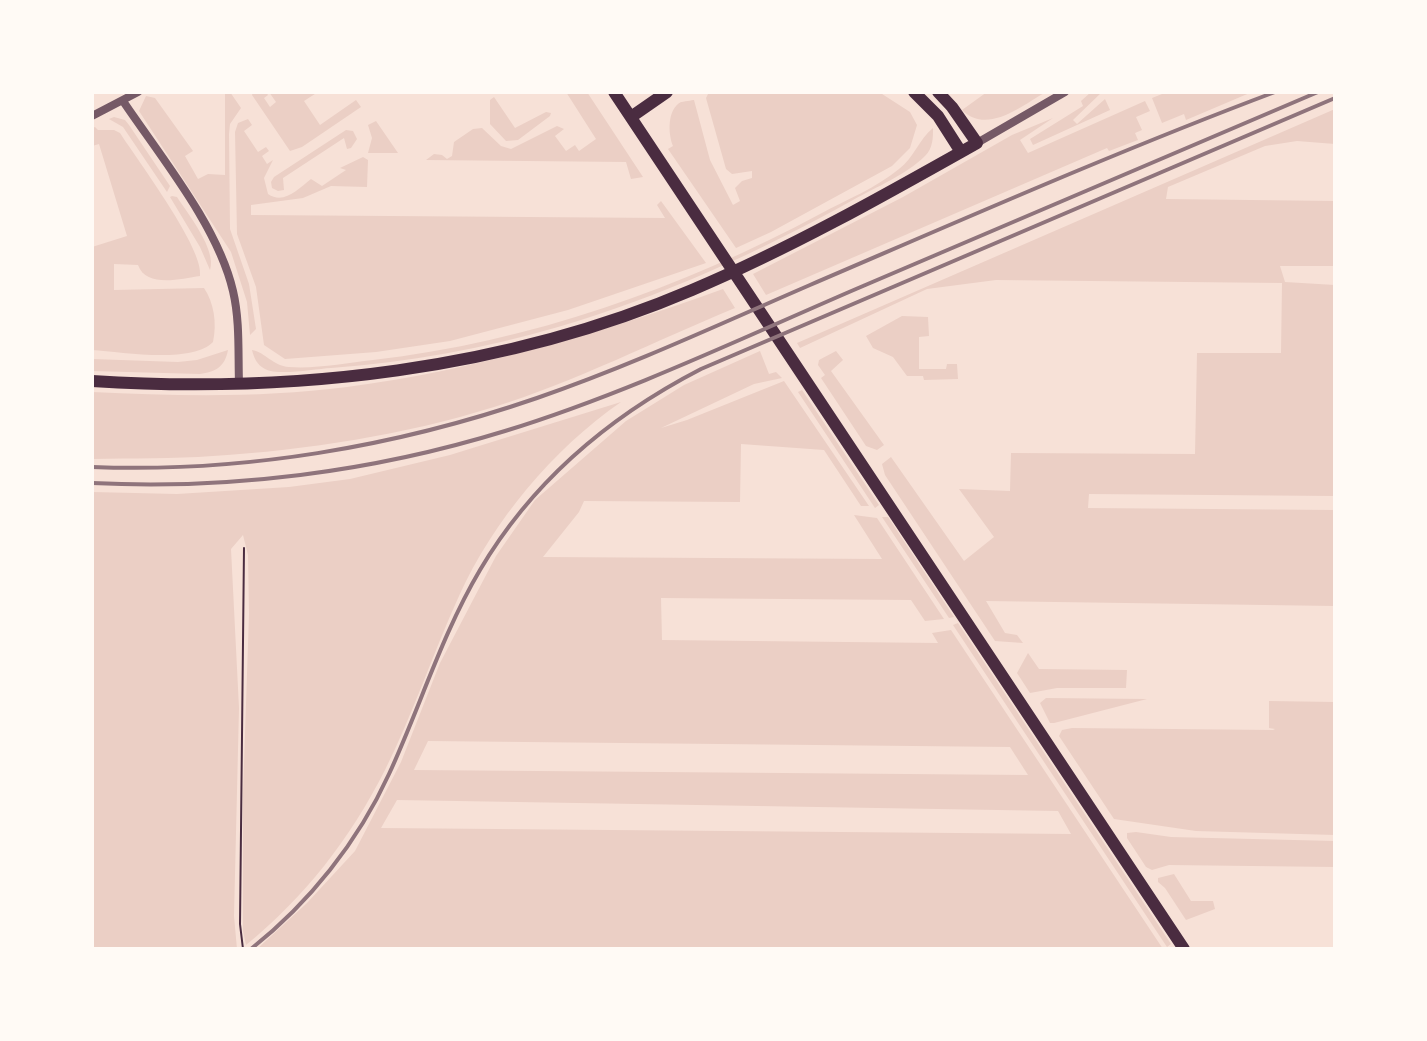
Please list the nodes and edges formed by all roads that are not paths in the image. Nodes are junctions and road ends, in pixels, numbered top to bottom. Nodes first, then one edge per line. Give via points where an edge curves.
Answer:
1 (138, 92) edge
2 (667, 92) edge
3 (914, 92) edge
4 (938, 92) edge
5 (1065, 92) edge
6 (621, 94) edge
7 (123, 101) junction
8 (92, 116) edge
9 (631, 117) junction
10 (977, 143) junction
11 (961, 152) junction
12 (92, 381) edge
13 (239, 383) junction
14 (1184, 949) edge

1 - 7 street
2 - 9 main road
3 - 11 main road via 938,116
4 - 10 main road
5 - 10 street
6 - 9 main road
7 - 8 street
7 - 13 street via 222,258 236,303
9 - 14 main road
10 - 11 main road
11 - 13 main road via 787,248 678,296 569,333 405,369
12 - 13 main road

